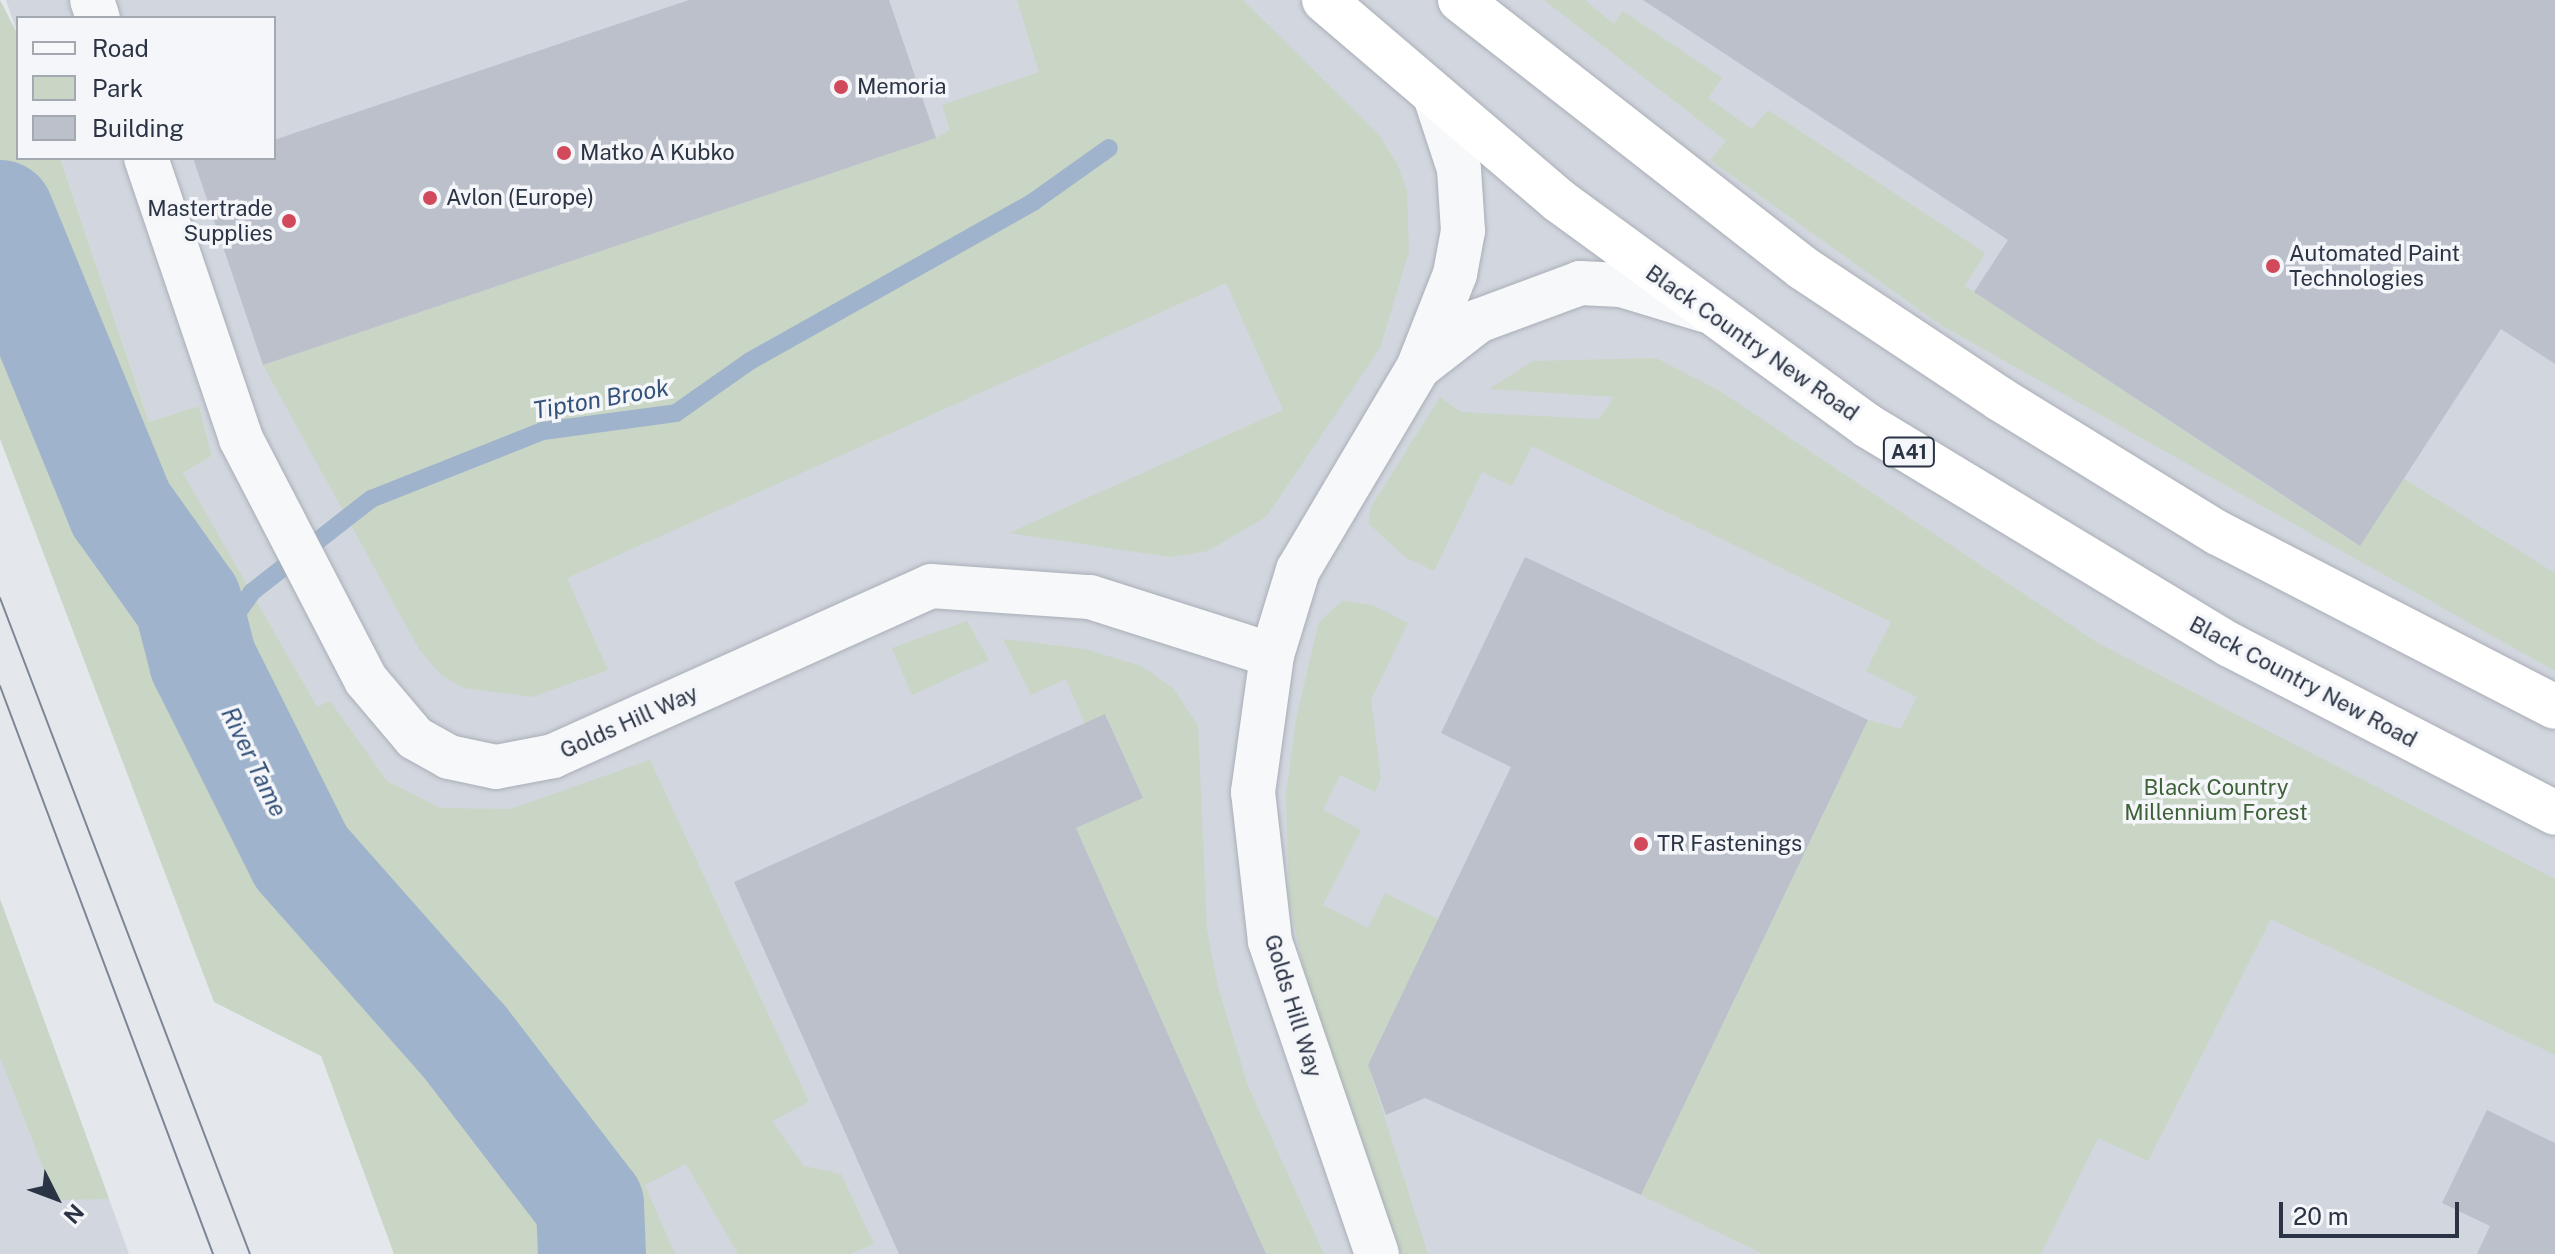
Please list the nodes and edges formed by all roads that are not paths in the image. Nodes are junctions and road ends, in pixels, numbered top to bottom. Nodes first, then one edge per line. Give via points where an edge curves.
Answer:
1 (1324, 0) edge
2 (1460, 0) edge
3 (1435, 96) junction
4 (147, 160) edge
5 (1704, 310) junction
6 (1418, 368) junction
7 (1272, 655) junction
8 (2555, 707) edge
9 (2555, 813) edge
10 (1377, 1254) edge

1 - 3 highway, Black Country New Road / A41
2 - 8 highway via 1600,117 1803,268 2000,399 2218,533
3 - 5 highway, Black Country New Road / A41
3 - 6 street, Golds Hill Way via 1459,169 1463,231 1455,274
4 - 7 street, Golds Hill Way via 241,439 366,680 415,738 449,757 496,767 553,756 931,586 1090,597
5 - 6 street, Golds Hill Way via 1621,285 1580,283 1478,321
5 - 9 highway, Black Country New Road / A41 via 2043,538
6 - 7 street, Golds Hill Way via 1298,570
7 - 10 street, Golds Hill Way via 1253,792 1270,941

